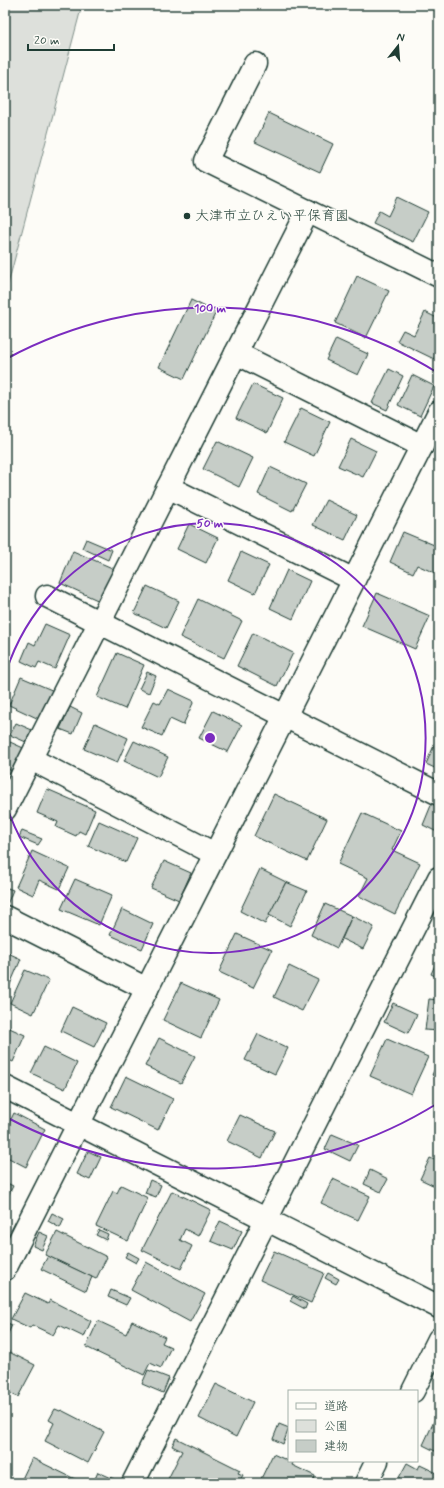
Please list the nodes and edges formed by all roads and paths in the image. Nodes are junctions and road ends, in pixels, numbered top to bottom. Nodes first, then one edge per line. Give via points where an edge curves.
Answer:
1 (255, 64) dead end
2 (308, 211) junction
3 (439, 276) edge
4 (236, 352) junction
5 (439, 412) edge
6 (422, 446) junction
7 (168, 487) junction
8 (354, 580) junction
9 (47, 596) dead end
10 (99, 622) junction
11 (285, 716) junction
12 (30, 759) junction
13 (439, 794) edge
14 (5, 809) edge
15 (215, 854) junction
16 (439, 878) edge
17 (5, 917) edge
18 (147, 988) junction
19 (5, 1087) edge
20 (78, 1124) junction
21 (266, 1220) junction
22 (6, 1263) edge
23 (439, 1307) edge
24 (439, 1339) edge
25 (414, 1390) edge
26 (377, 1462) edge
27 (133, 1483) edge
28 (366, 1483) edge

1 - 2 street via 206,161
2 - 3 street
2 - 4 street
4 - 6 street
4 - 7 street
5 - 6 street
6 - 8 street
7 - 8 street
7 - 10 street
8 - 11 street
9 - 10 street
10 - 11 street
10 - 12 street
11 - 13 street
11 - 15 street
12 - 14 street
12 - 15 street
15 - 18 street
16 - 21 street
17 - 18 street
18 - 20 street
19 - 20 street
20 - 21 street
20 - 22 street
21 - 23 street
21 - 27 street
24 - 25 street
26 - 28 street

